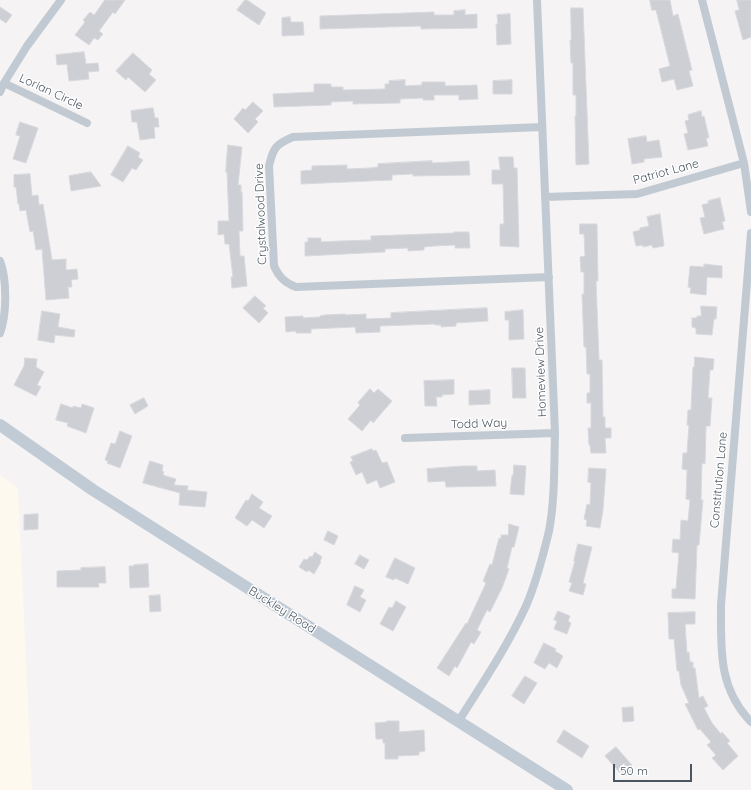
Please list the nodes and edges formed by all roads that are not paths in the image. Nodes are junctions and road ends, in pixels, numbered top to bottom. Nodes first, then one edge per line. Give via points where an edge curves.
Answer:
1 (61, 0) edge
2 (537, 0) edge
3 (702, 0) edge
4 (4, 83) junction
5 (0, 92) edge
6 (87, 123) dead end
7 (542, 127) junction
8 (744, 163) junction
9 (545, 197) junction
10 (751, 212) edge
11 (751, 233) edge
12 (0, 261) edge
13 (549, 277) junction
14 (0, 333) edge
15 (0, 425) edge
16 (555, 434) junction
17 (404, 438) dead end
18 (458, 722) junction
19 (751, 722) edge
20 (567, 790) edge

1 - 4 street
2 - 7 street, Homeview Drive
3 - 8 street
4 - 5 street
4 - 6 street, Lorian Circle
7 - 9 street, Homeview Drive
7 - 13 street, Crystalwood Drive via 293,137 277,145 269,166 274,266 278,275 287,284 296,287
8 - 9 street, Patriot Lane via 637,194
8 - 10 street
9 - 13 street, Homeview Drive
11 - 19 street, Constitution Lane via 721,605 721,640 724,675 733,698
12 - 14 street via 6,300
13 - 16 street, Homeview Drive
15 - 18 street, Buckley Road via 93,490
16 - 17 street, Todd Way
16 - 18 street, Homeview Drive via 553,500 549,530 537,574 526,605 506,645
18 - 20 street, Buckley Road

